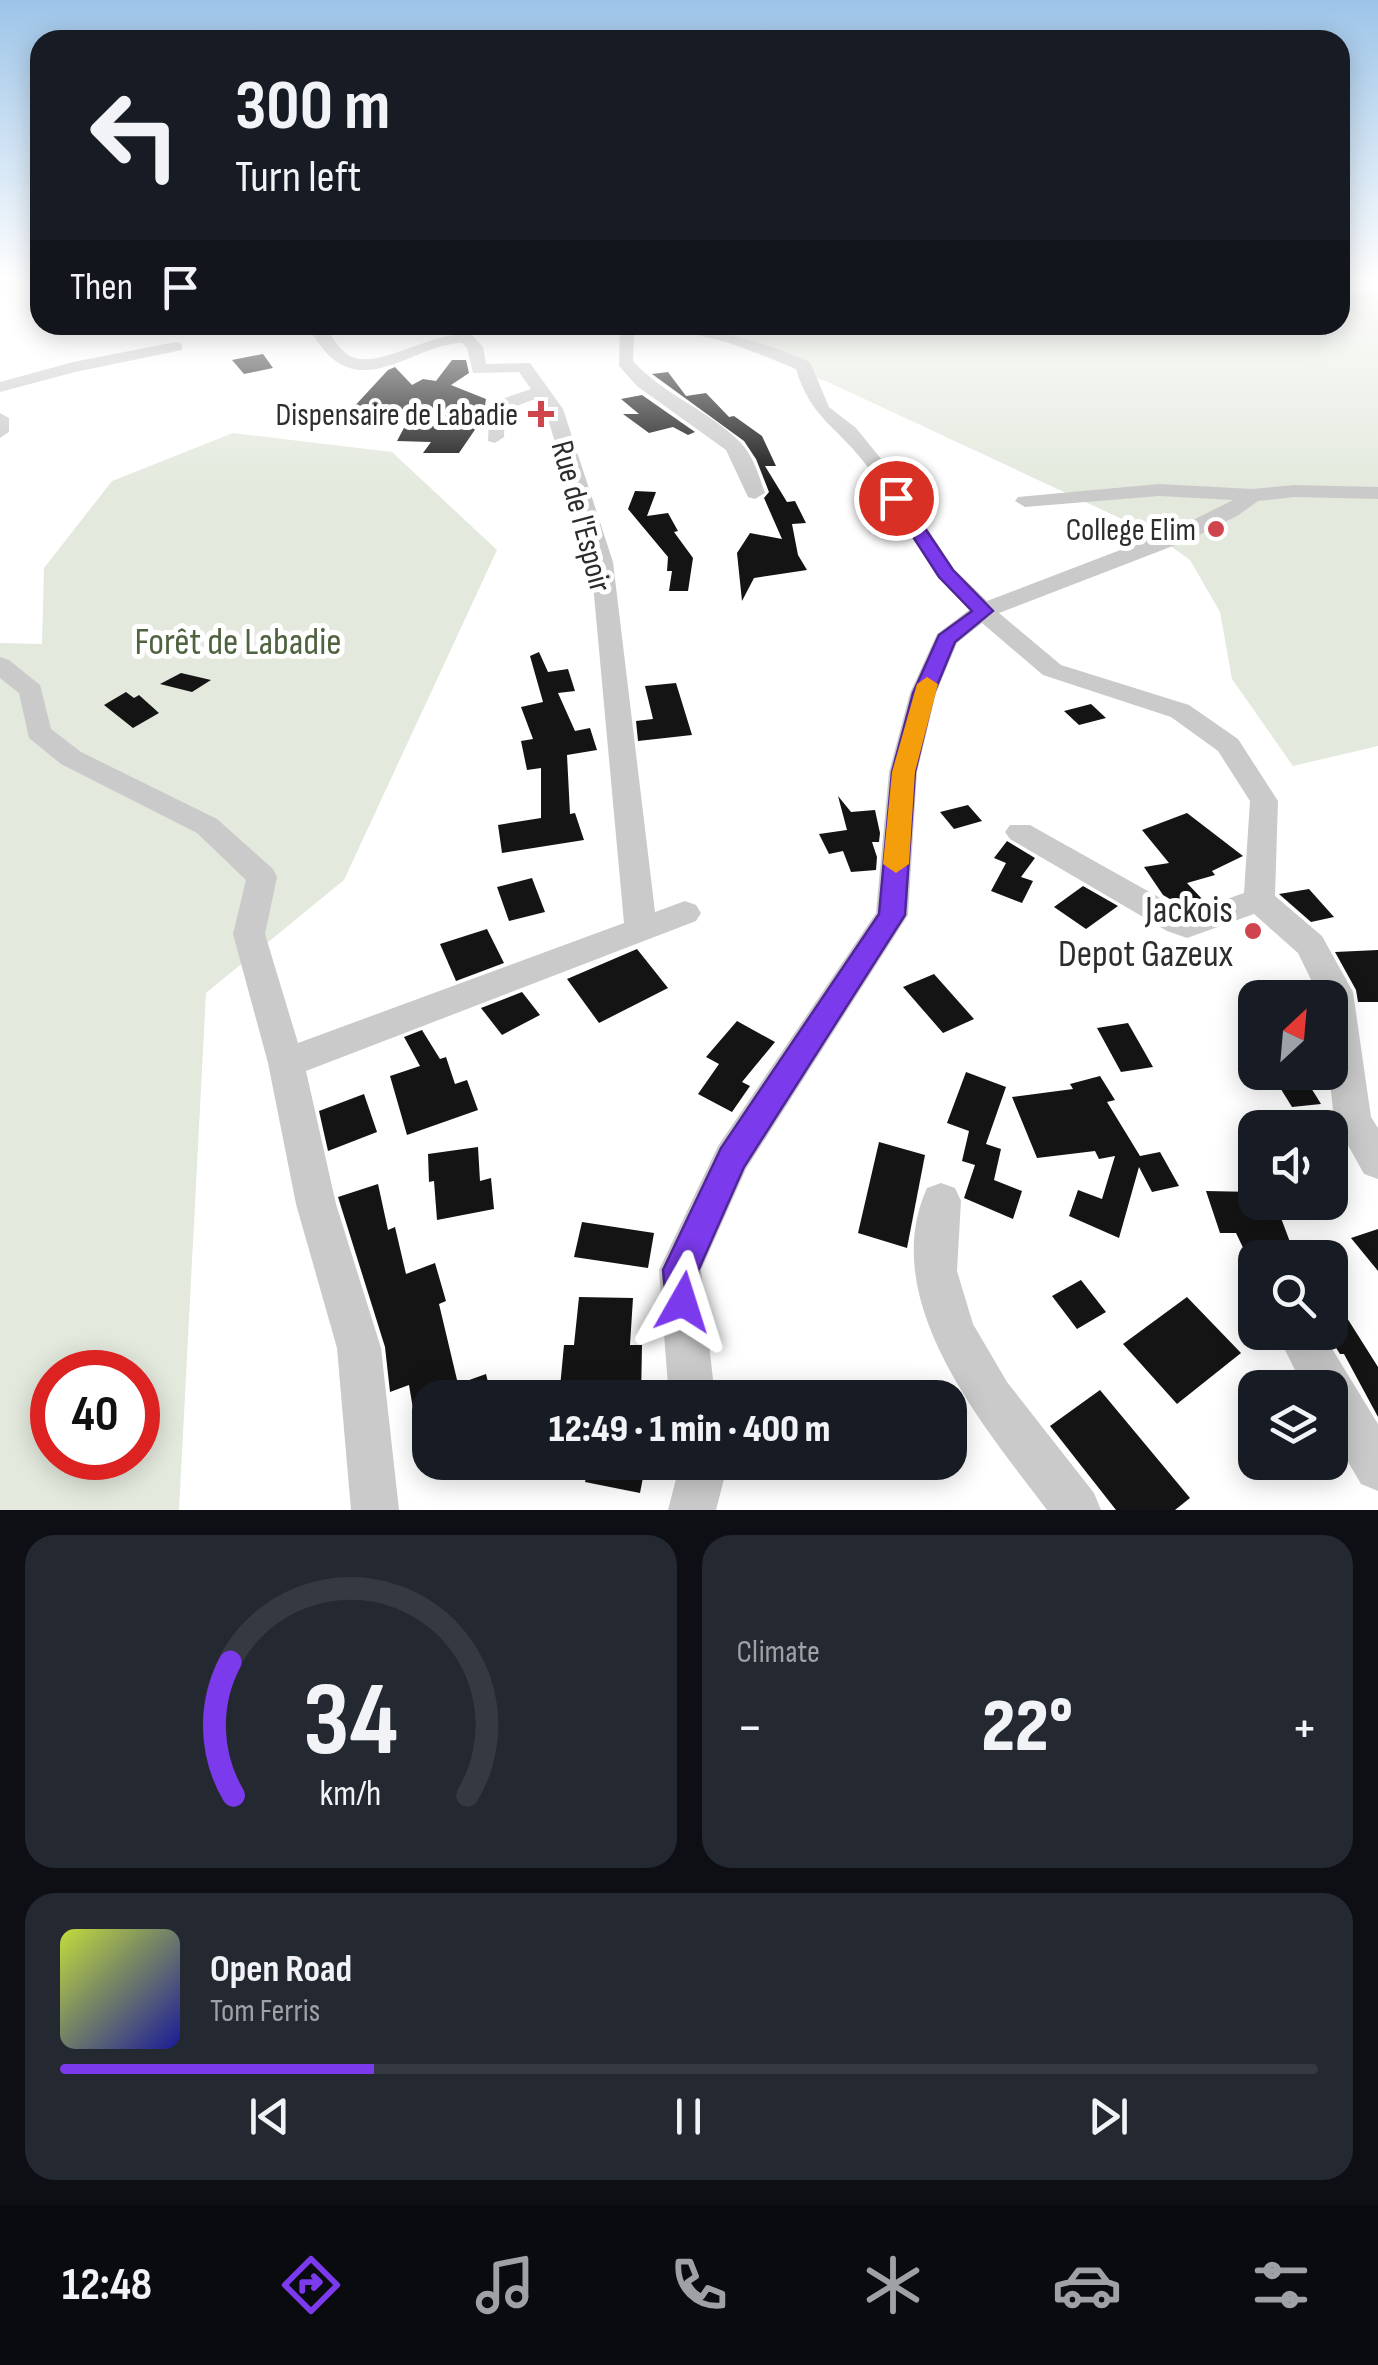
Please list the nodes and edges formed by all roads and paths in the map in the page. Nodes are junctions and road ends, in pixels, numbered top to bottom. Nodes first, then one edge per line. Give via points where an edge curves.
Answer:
1 (168, 348) edge
2 (335, 348) edge
3 (423, 348) edge
4 (475, 348) edge
5 (625, 348) edge
6 (762, 348) edge
7 (0, 387) edge
8 (542, 390) junction
9 (0, 418) edge
10 (0, 432) edge
11 (495, 437) dead end
12 (755, 493) dead end
13 (1378, 493) edge
14 (1252, 495) junction
15 (1025, 502) dead end
16 (983, 611) junction
17 (0, 665) edge
18 (1020, 832) dead end
19 (1259, 900) junction
20 (685, 913) dead end
21 (641, 930) junction
22 (286, 1063) junction
23 (1378, 1162) edge
24 (940, 1201) dead end
25 (690, 1380) edge
26 (1348, 1418) edge
27 (1378, 1468) edge
28 (700, 1480) edge
29 (375, 1510) edge
30 (692, 1510) edge
31 (1077, 1510) edge

1 - 7 street
2 - 3 street, Rue de l'Espoir via 342,359 359,363
4 - 8 street, Rue de l'Espoir via 479,369 524,367
5 - 12 street via 625,362 643,382 733,446
6 - 16 street via 804,366 823,410 875,464 946,573
8 - 11 street via 496,407
8 - 21 street, Rue de l'Espoir via 602,562
9 - 10 street
13 - 14 street
14 - 15 street via 1158,490
14 - 16 street via 1182,534
16 - 19 street via 1052,670 1180,712 1228,745 1264,801
16 - 25 street via 946,639 923,693 904,772 892,915 732,1158 680,1270
17 - 22 street via 30,690 38,732 60,750 206,826 262,877 249,934
18 - 19 street via 1188,926
19 - 23 street via 1310,944 1336,992 1353,1120
20 - 21 street
21 - 22 street
22 - 29 street via 316,1204 359,1348
24 - 31 street via 935,1266 945,1315 976,1376
26 - 27 street
28 - 30 street

